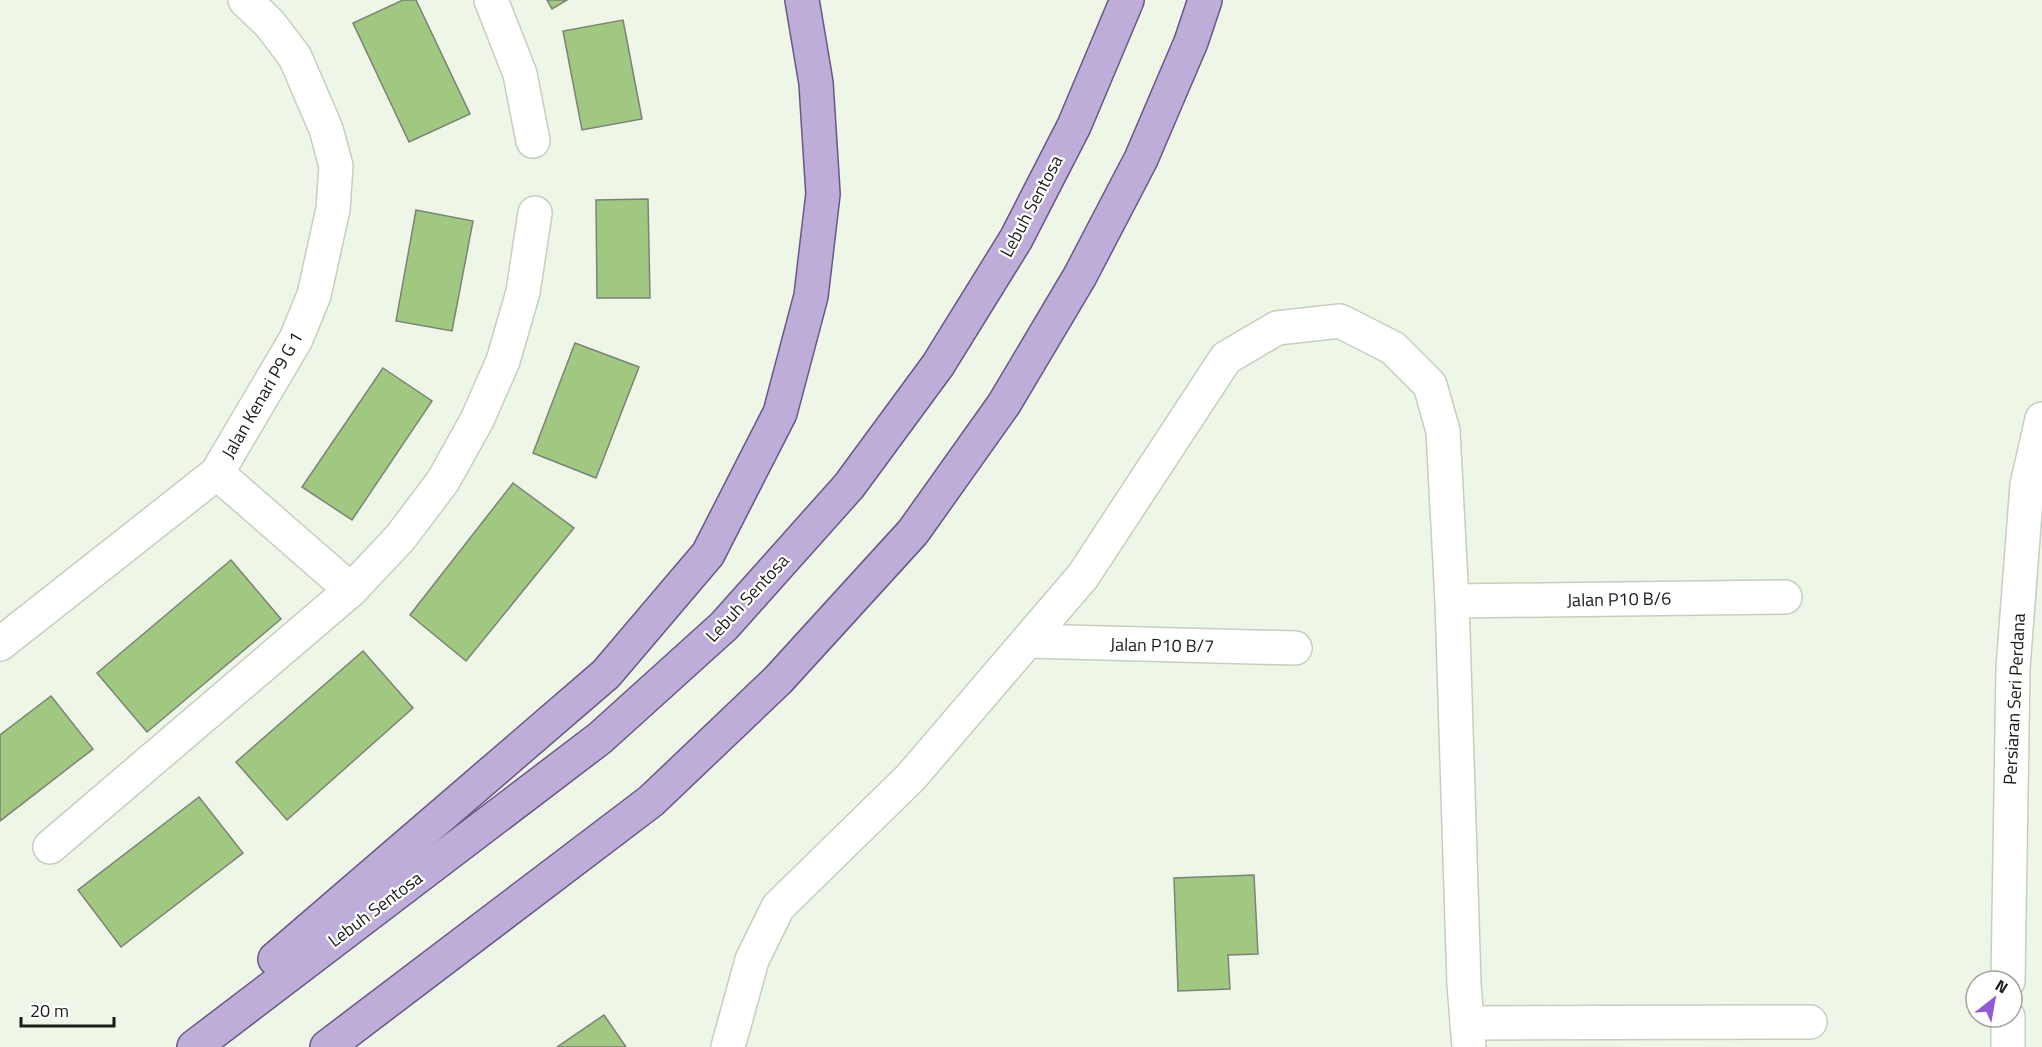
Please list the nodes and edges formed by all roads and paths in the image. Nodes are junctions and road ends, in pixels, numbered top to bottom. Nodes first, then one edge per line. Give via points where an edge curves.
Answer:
1 (244, 0) edge
2 (490, 0) edge
3 (802, 0) edge
4 (1127, 0) edge
5 (1205, 0) edge
6 (533, 141) dead end
7 (535, 213) dead end
8 (2042, 418) edge
9 (217, 473) junction
10 (2033, 521) edge
11 (351, 590) junction
12 (1785, 597) dead end
13 (1452, 601) junction
14 (1028, 641) junction
15 (0, 645) edge
16 (1295, 648) dead end
17 (50, 847) dead end
18 (2008, 969) edge
19 (1810, 1022) dead end
20 (2008, 1029) edge
21 (1468, 1035) edge
22 (174, 1047) edge
23 (194, 1047) edge
24 (327, 1047) edge
25 (728, 1047) edge
26 (2008, 1047) edge

1 - 9 street, Jalan Kenari P9 G 1 via 289,49 327,129 336,166 333,209 314,295 296,339
2 - 6 street via 520,74
3 - 22 main road via 816,83 823,194 811,296 780,413 708,554 606,674
4 - 23 main road, Lebuh Sentosa via 1074,126 1016,238 938,365 841,495 724,626 600,738
5 - 24 main road via 1141,159 1080,276 1004,404 913,532 778,680 651,801
7 - 11 street via 523,292 503,361 477,420 443,481 400,538
8 - 10 street, Persiaran Seri Perdana via 2027,485
9 - 11 street
9 - 15 street, Jalan Kenari P9 G 1
10 - 18 street, Persiaran Seri Perdana via 2013,668
11 - 17 street
12 - 13 street, Jalan P10 B/6
13 - 14 street via 1443,430 1430,385 1393,348 1340,321 1277,328 1226,358 1083,576
13 - 21 street
14 - 16 street, Jalan P10 B/7
14 - 25 street via 911,777 778,907 752,960
19 - 21 street
20 - 26 street

